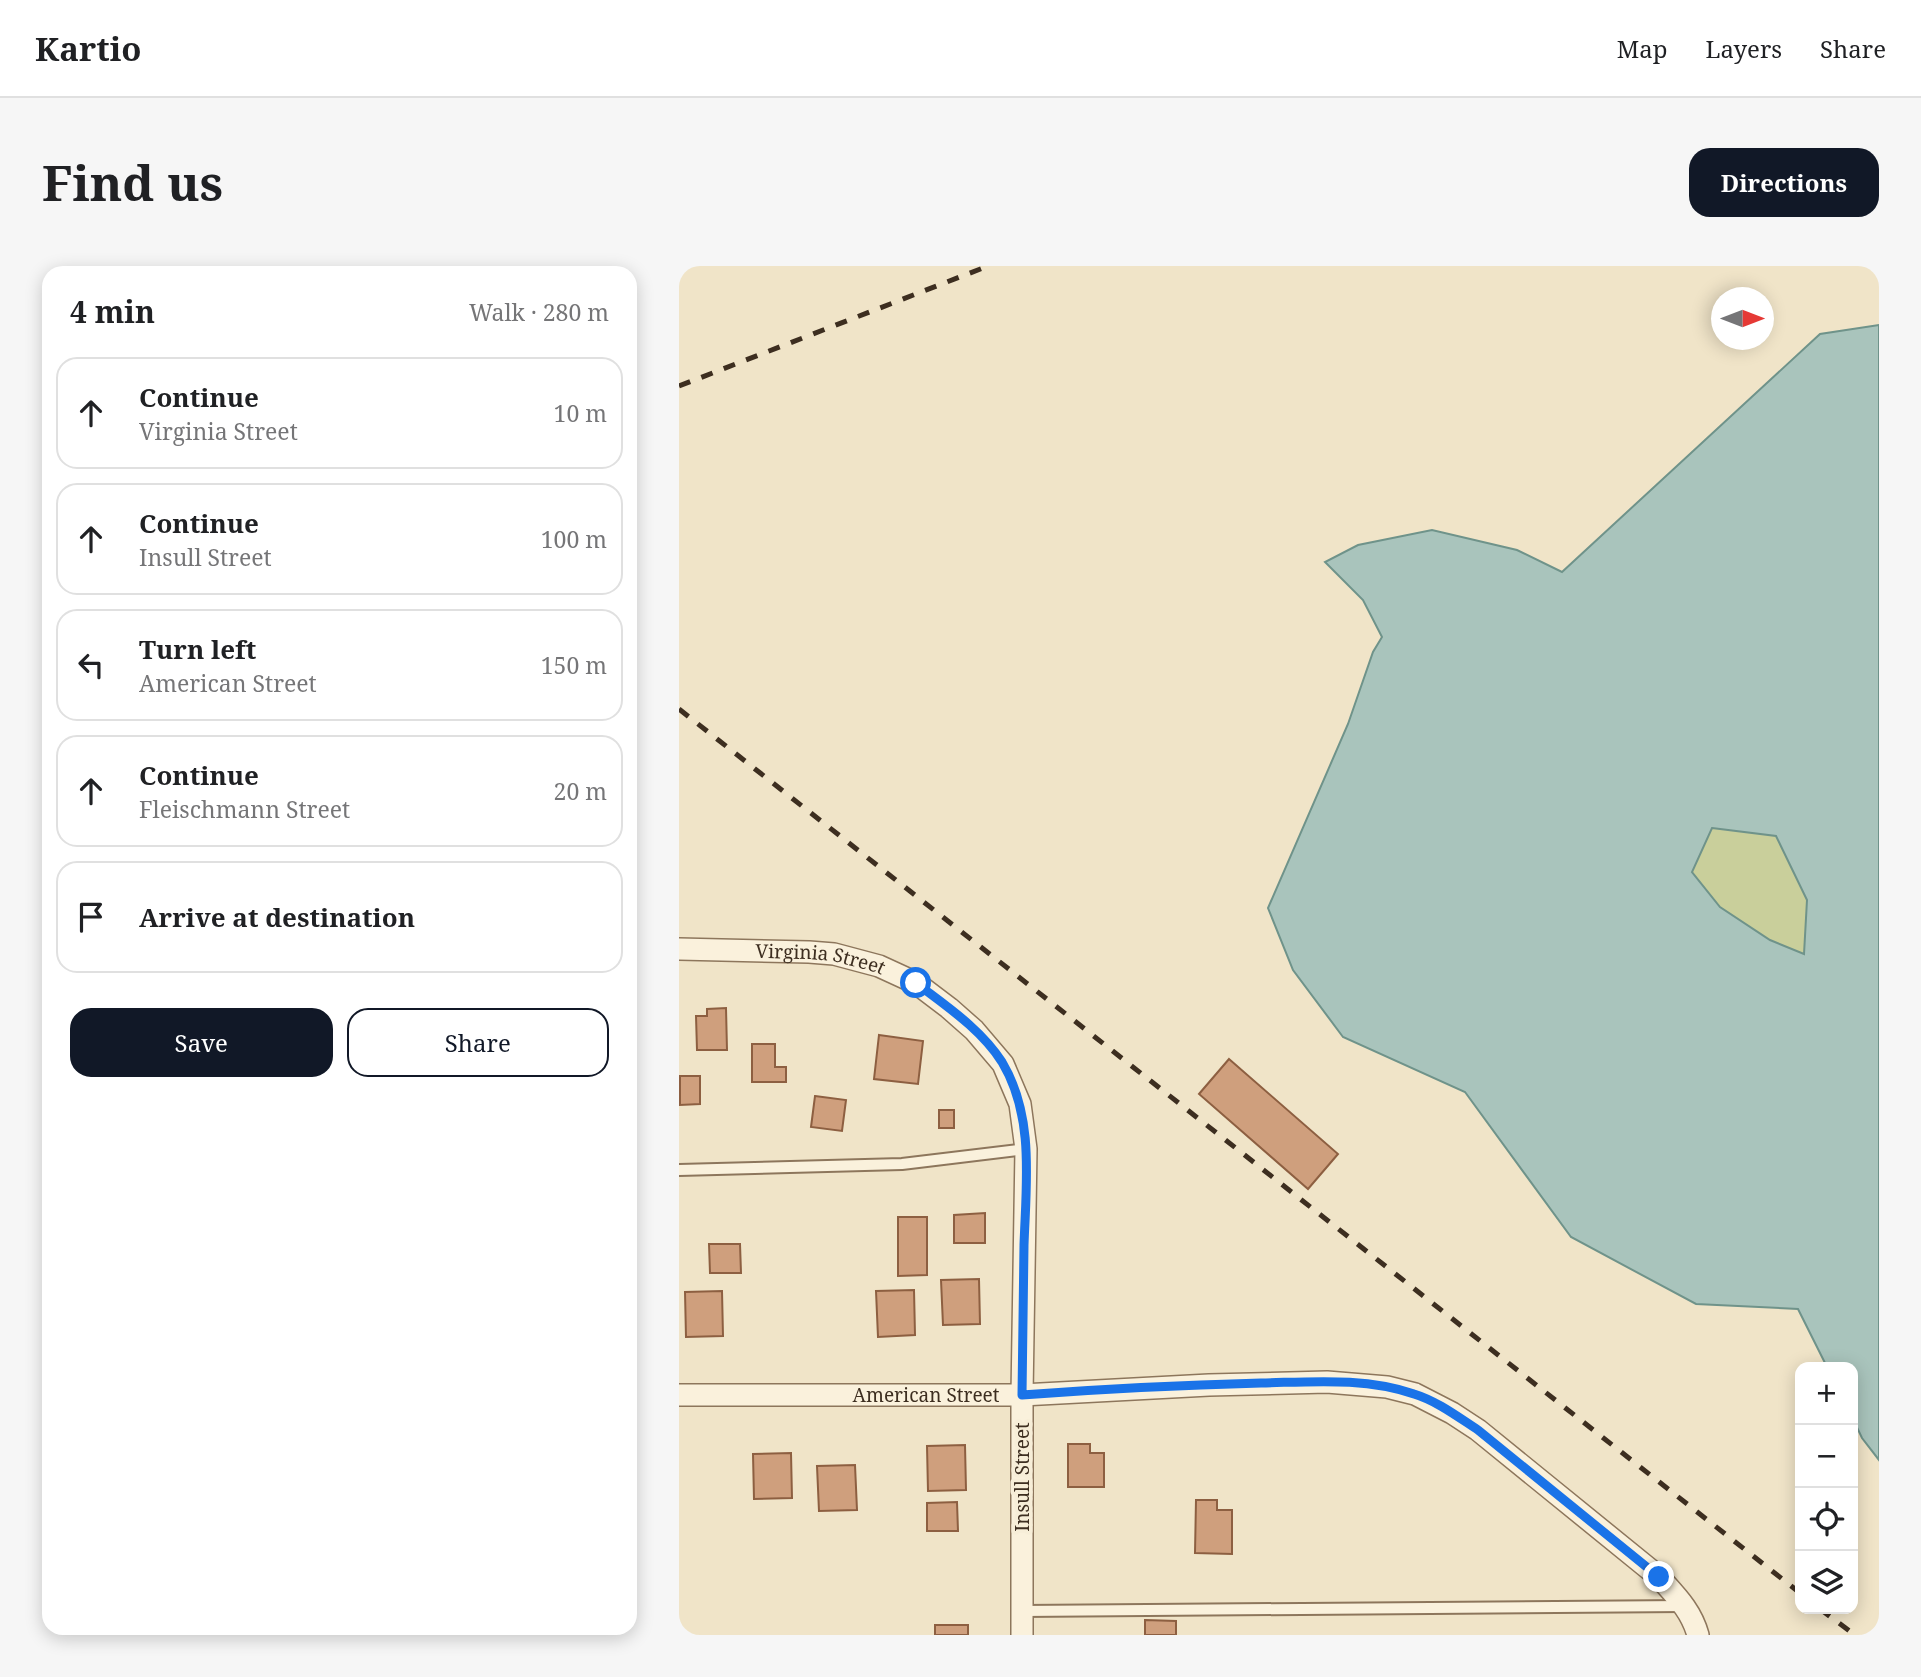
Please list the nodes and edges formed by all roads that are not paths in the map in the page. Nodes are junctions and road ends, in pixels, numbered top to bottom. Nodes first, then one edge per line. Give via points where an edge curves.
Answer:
1 (679, 949) edge
2 (949, 1008) joint
3 (1026, 1149) junction
4 (679, 1170) edge
5 (679, 1395) edge
6 (1022, 1395) junction
7 (1685, 1605) junction
8 (1022, 1611) junction
9 (1022, 1635) edge
10 (1698, 1635) edge

1 - 2 street, Virginia Street via 834,954 879,965 916,983
2 - 3 street, Insull Street via 1003,1064 1020,1104
3 - 4 lane via 902,1164
3 - 6 street, Insull Street
5 - 6 street, American Street
6 - 7 street, American Street via 1327,1382 1415,1394 1478,1430 1659,1577
6 - 8 street, Insull Street
7 - 8 lane
7 - 10 street, American Street
8 - 9 street, Insull Street

